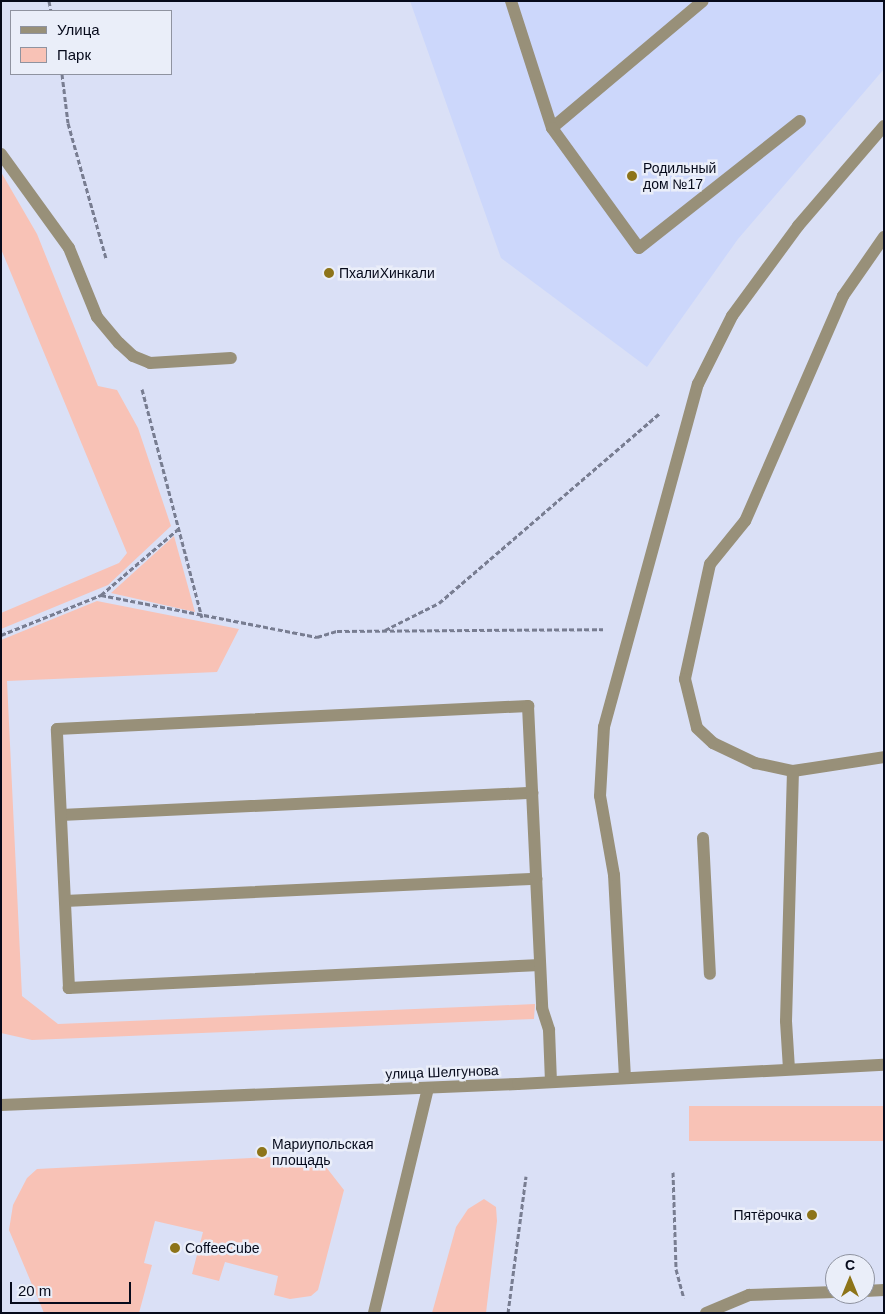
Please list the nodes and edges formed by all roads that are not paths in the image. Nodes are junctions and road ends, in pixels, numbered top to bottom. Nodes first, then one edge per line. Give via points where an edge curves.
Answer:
1 (511, 1) edge
2 (704, 1) edge
3 (800, 121) dead end
4 (884, 126) edge
5 (552, 128) junction
6 (1, 154) edge
7 (884, 237) edge
8 (231, 358) dead end
9 (884, 758) edge
10 (792, 771) junction
11 (532, 793) junction
12 (61, 815) junction
13 (703, 838) dead end
14 (536, 879) junction
15 (65, 901) junction
16 (540, 965) junction
17 (710, 974) dead end
18 (884, 1065) edge
19 (789, 1069) junction
20 (625, 1078) junction
21 (551, 1082) junction
22 (428, 1088) junction
23 (1, 1105) edge
24 (825, 1292) edge
25 (374, 1313) edge
26 (706, 1313) edge

1 - 5 street
2 - 5 street
3 - 5 street via 639,248
4 - 20 street via 798,226 732,316 698,384 604,727 600,796 614,875
6 - 8 street via 68,248 97,317 118,343 133,356 150,363
7 - 10 street via 843,296 745,521 710,564 685,679 697,728 713,743 755,763
9 - 10 street
10 - 19 street via 786,1021
11 - 12 street
11 - 12 street via 528,706 57,728
11 - 14 street
12 - 15 street
13 - 17 street
14 - 15 street
14 - 16 street
15 - 16 street via 69,988
16 - 21 street via 542,1008 549,1030
18 - 19 street, улица Шелгунова
19 - 20 street, улица Шелгунова
20 - 21 street, улица Шелгунова
21 - 22 street, улица Шелгунова
22 - 23 street, улица Шелгунова
22 - 25 street
24 - 26 street via 749,1295

